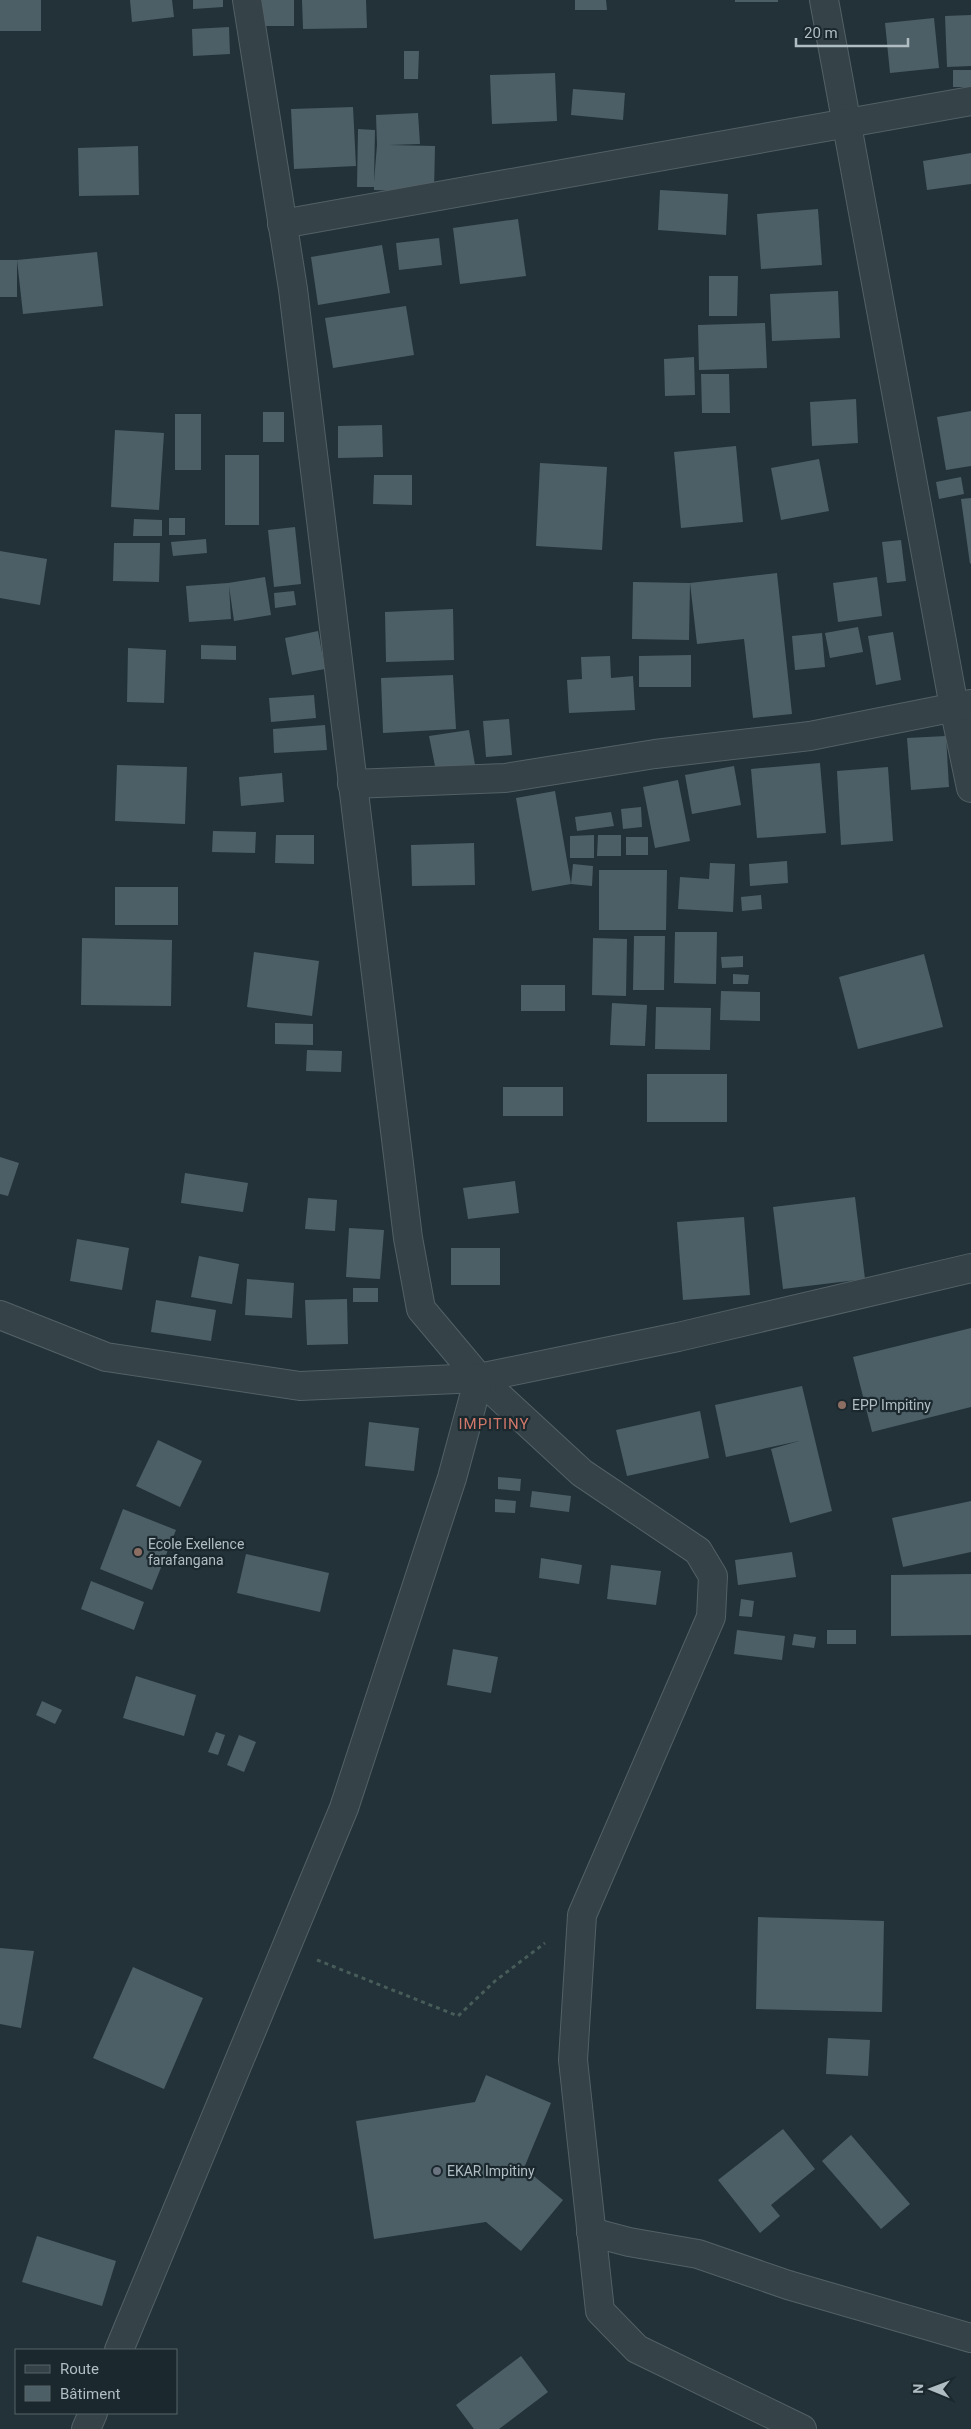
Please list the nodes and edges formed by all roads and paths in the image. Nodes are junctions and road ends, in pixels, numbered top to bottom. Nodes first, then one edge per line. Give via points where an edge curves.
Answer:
1 (247, 0) edge
2 (824, 0) edge
3 (971, 101) edge
4 (847, 122) junction
5 (282, 224) junction
6 (962, 706) edge
7 (352, 784) junction
8 (971, 788) edge
9 (971, 1268) edge
10 (0, 1315) edge
11 (479, 1378) junction
12 (582, 1915) junction
13 (286, 1948) junction
14 (592, 2232) junction
15 (971, 2338) edge
16 (119, 2349) edge
17 (93, 2414) edge
18 (86, 2429) edge
19 (802, 2429) edge

1 - 5 street
2 - 4 street
3 - 4 street
4 - 5 street
4 - 6 street
5 - 7 street via 293,289
6 - 7 street via 810,736 655,754 505,778
6 - 8 street
7 - 11 street via 408,1238 421,1309
9 - 11 street via 678,1337
10 - 11 street via 106,1357 300,1386
11 - 12 street via 582,1472 698,1551 713,1576 711,1617
11 - 13 street via 452,1478 344,1808
12 - 13 path via 495,1981 458,2016
12 - 14 street via 573,2060
13 - 16 street
14 - 15 street via 698,2254 788,2285
14 - 19 street via 600,2310 637,2349
17 - 18 street

